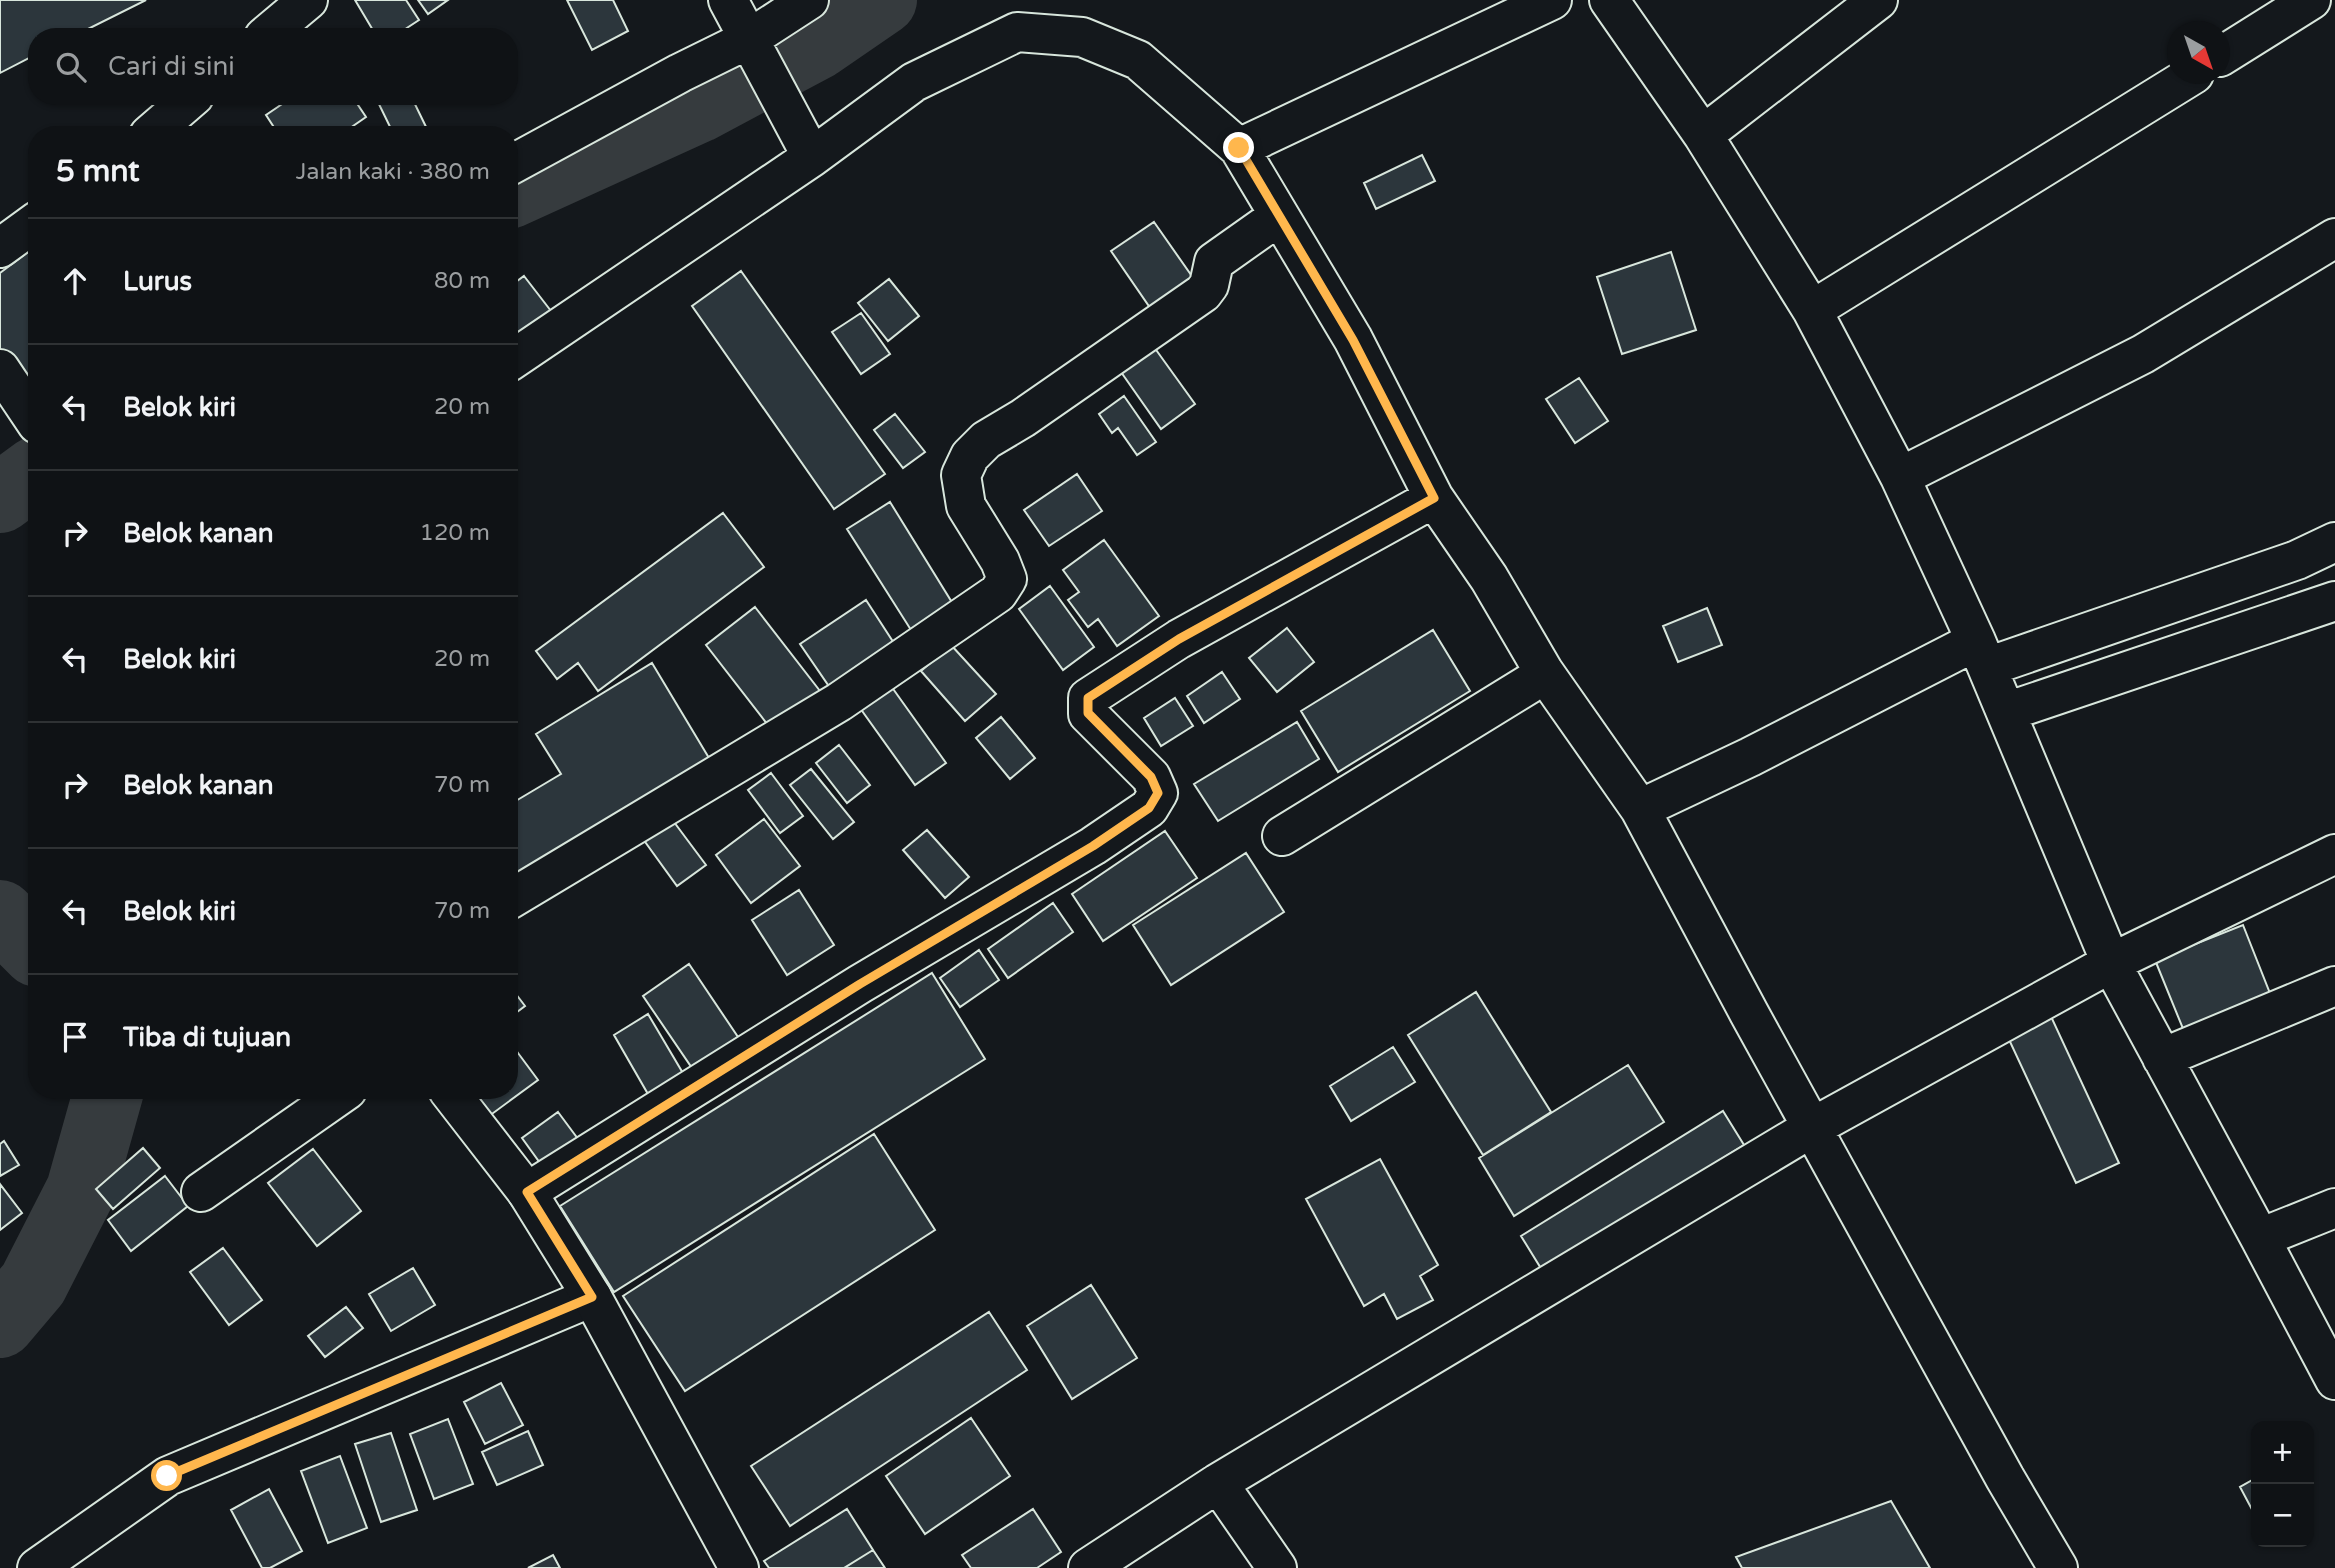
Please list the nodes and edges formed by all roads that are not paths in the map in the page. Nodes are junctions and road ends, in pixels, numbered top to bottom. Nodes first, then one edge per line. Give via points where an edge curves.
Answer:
1 (309, 0) edge
2 (728, 0) edge
3 (809, 0) edge
4 (1552, 0) edge
5 (1609, 0) edge
6 (1878, 0) edge
7 (2312, 0) edge
8 (275, 28) edge
9 (755, 49) junction
10 (2230, 51) edge
11 (2178, 84) edge
12 (184, 105) edge
13 (159, 126) edge
14 (1703, 135) junction
15 (1239, 148) junction
16 (811, 157) junction
17 (518, 161) edge
18 (1279, 216) junction
19 (28, 227) edge
20 (2335, 238) edge
21 (0, 248) edge
22 (1812, 310) junction
23 (518, 356) edge
24 (1900, 477) junction
25 (1434, 498) junction
26 (2335, 542) edge
27 (2335, 601) edge
28 (1981, 654) junction
29 (1544, 673) junction
30 (2006, 712) junction
31 (1640, 809) junction
32 (1282, 836) dead end
33 (2335, 854) edge
34 (518, 895) edge
35 (2111, 963) junction
36 (2335, 986) edge
37 (2162, 1058) junction
38 (334, 1099) edge
39 (455, 1099) edge
40 (1813, 1128) junction
41 (201, 1192) dead end
42 (527, 1192) junction
43 (2335, 1208) edge
44 (2260, 1238) junction
45 (592, 1297) junction
46 (2335, 1380) edge
47 (1217, 1483) junction
48 (37, 1568) edge
49 (739, 1568) edge
50 (1088, 1568) edge
51 (1277, 1568) edge
52 (2058, 1568) edge

1 - 8 street
2 - 9 street
3 - 9 street
4 - 15 street
5 - 14 street
6 - 14 street
7 - 10 street
9 - 16 street
9 - 17 street via 680,73
11 - 22 street
12 - 13 street
14 - 22 street
15 - 16 street via 1138,60 1082,37 1017,32 914,82
15 - 18 street
16 - 23 street
18 - 25 street via 1353,340
18 - 34 street via 1214,262 1203,293 986,440 970,456 961,475 966,506 1007,579 998,593 839,702
19 - 21 street
20 - 24 street via 2143,354
22 - 24 street
24 - 28 street
25 - 29 street via 1489,578
25 - 42 street via 1179,639 1088,698 1088,713 1151,777 1158,793 1149,808
26 - 28 street via 2297,560
27 - 30 street
28 - 30 street
28 - 31 street
29 - 31 street
29 - 32 street
30 - 35 street
31 - 40 street
33 - 35 street
35 - 37 street
35 - 40 street
36 - 37 street
37 - 44 street
38 - 41 street
39 - 42 street
40 - 47 street
40 - 52 street
42 - 45 street
43 - 44 street
44 - 46 street
45 - 48 street via 167,1476
45 - 49 street
47 - 50 street
47 - 51 street

